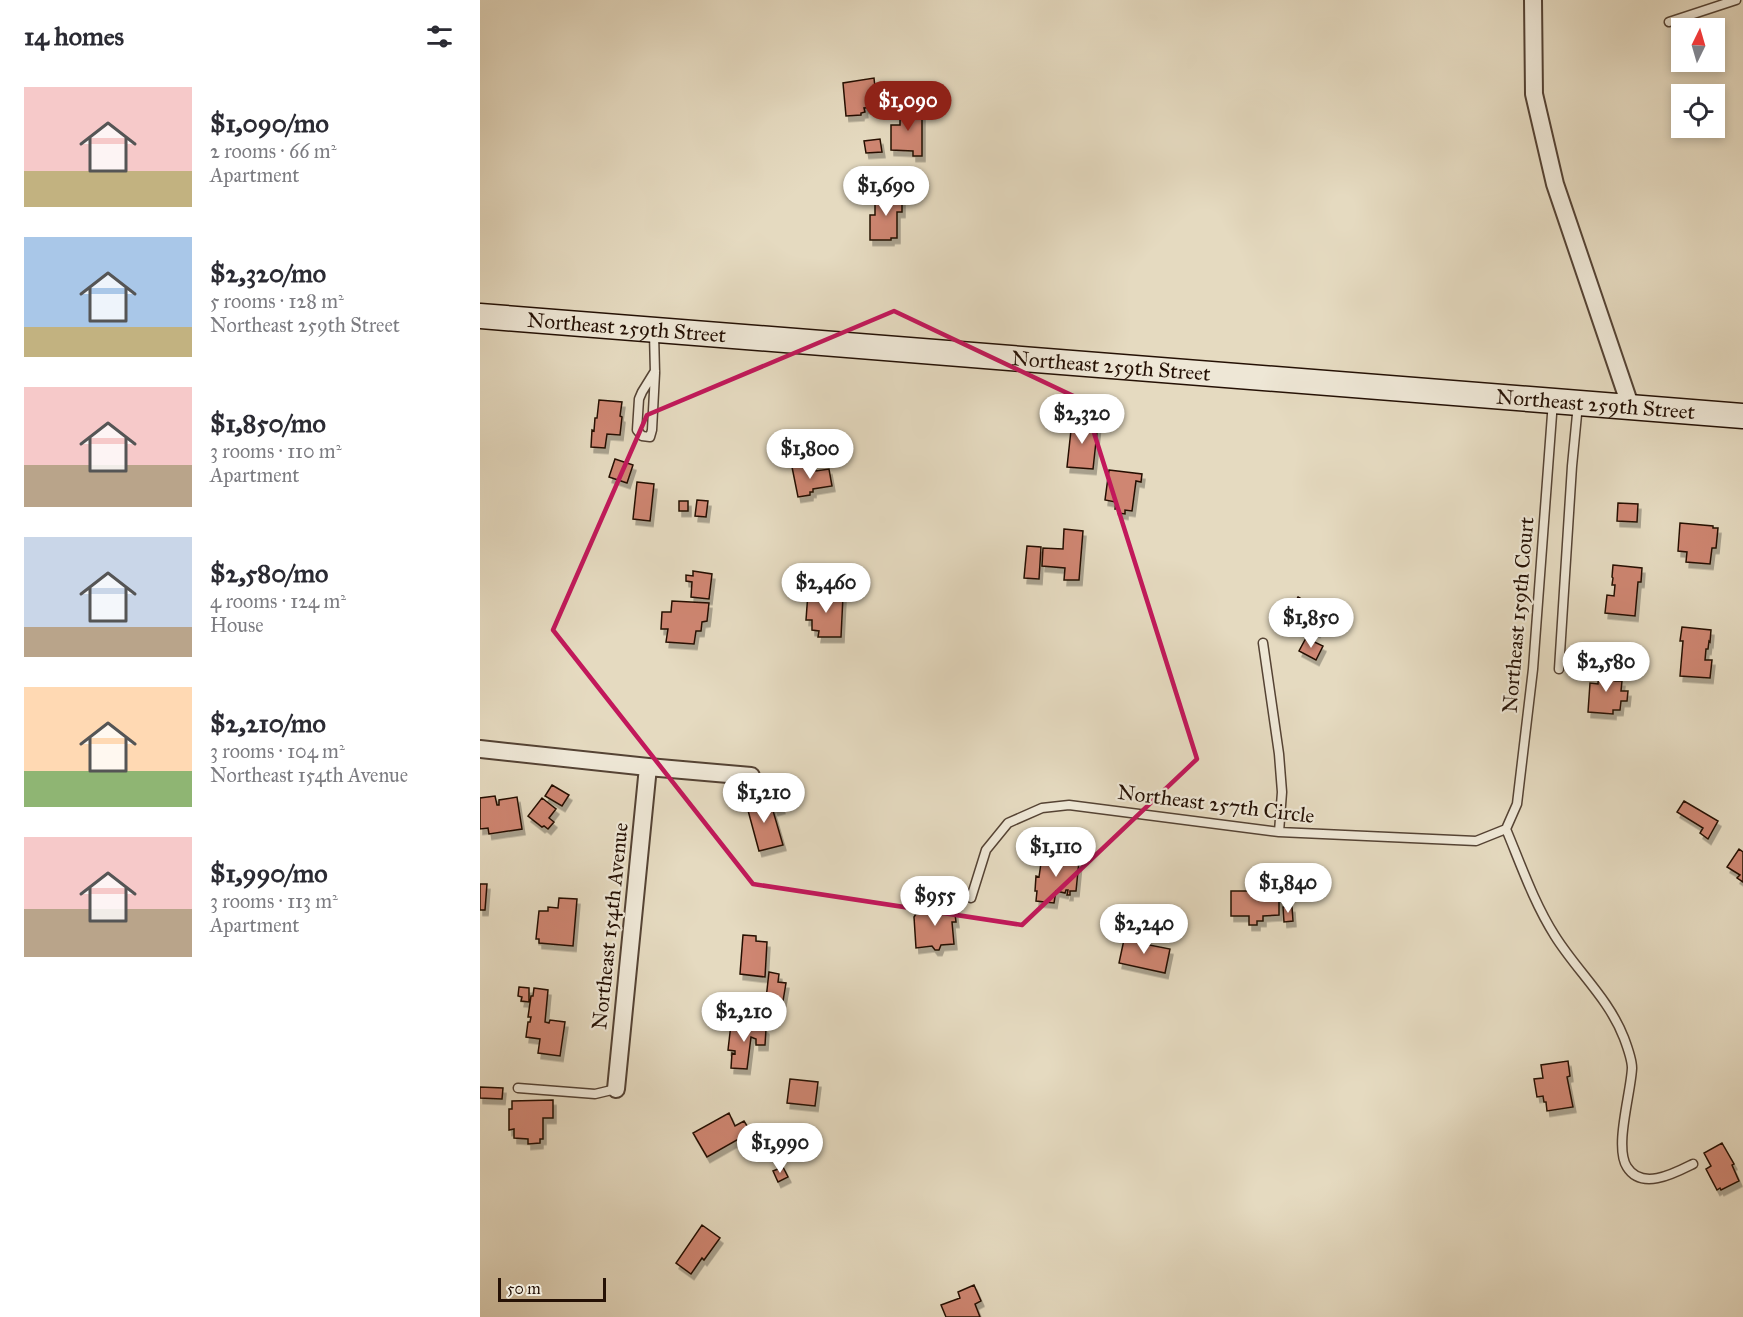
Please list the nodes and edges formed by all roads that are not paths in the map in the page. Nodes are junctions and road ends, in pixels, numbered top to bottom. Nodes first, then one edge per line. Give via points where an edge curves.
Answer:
1 (1533, 0) edge
2 (1736, 0) edge
3 (1669, 22) dead end
4 (480, 316) edge
5 (653, 330) junction
6 (655, 370) junction
7 (1552, 401) junction
8 (1578, 403) junction
9 (1631, 408) junction
10 (1743, 416) edge
11 (1263, 643) dead end
12 (1559, 669) dead end
13 (480, 749) edge
14 (648, 767) junction
15 (751, 776) dead end
16 (1506, 829) junction
17 (1279, 832) junction
18 (971, 898) dead end
19 (518, 1088) dead end
20 (616, 1089) joint
21 (1693, 1164) dead end

1 - 9 street via 1534,93 1555,184
2 - 3 lane
4 - 5 street, Northeast 259th Street
5 - 6 lane
5 - 7 street, Northeast 259th Street
6 - 6 lane via 652,430 650,437 642,436 637,430 639,399
7 - 8 street, Northeast 259th Street
7 - 16 lane, Northeast 159th Court via 1533,669 1517,804
8 - 9 street, Northeast 259th Street
8 - 12 lane
9 - 10 street, Northeast 259th Street
11 - 17 lane via 1279,754
13 - 14 street
14 - 15 street
14 - 20 street, Northeast 154th Avenue
16 - 17 lane, Northeast 257th Circle via 1476,841
16 - 21 lane via 1533,895 1556,937 1606,1002 1624,1038 1632,1066 1622,1151 1627,1168 1640,1178 1653,1179
17 - 18 lane, Northeast 257th Circle via 1069,805 1042,808 1008,823 986,850
19 - 20 lane via 594,1094

